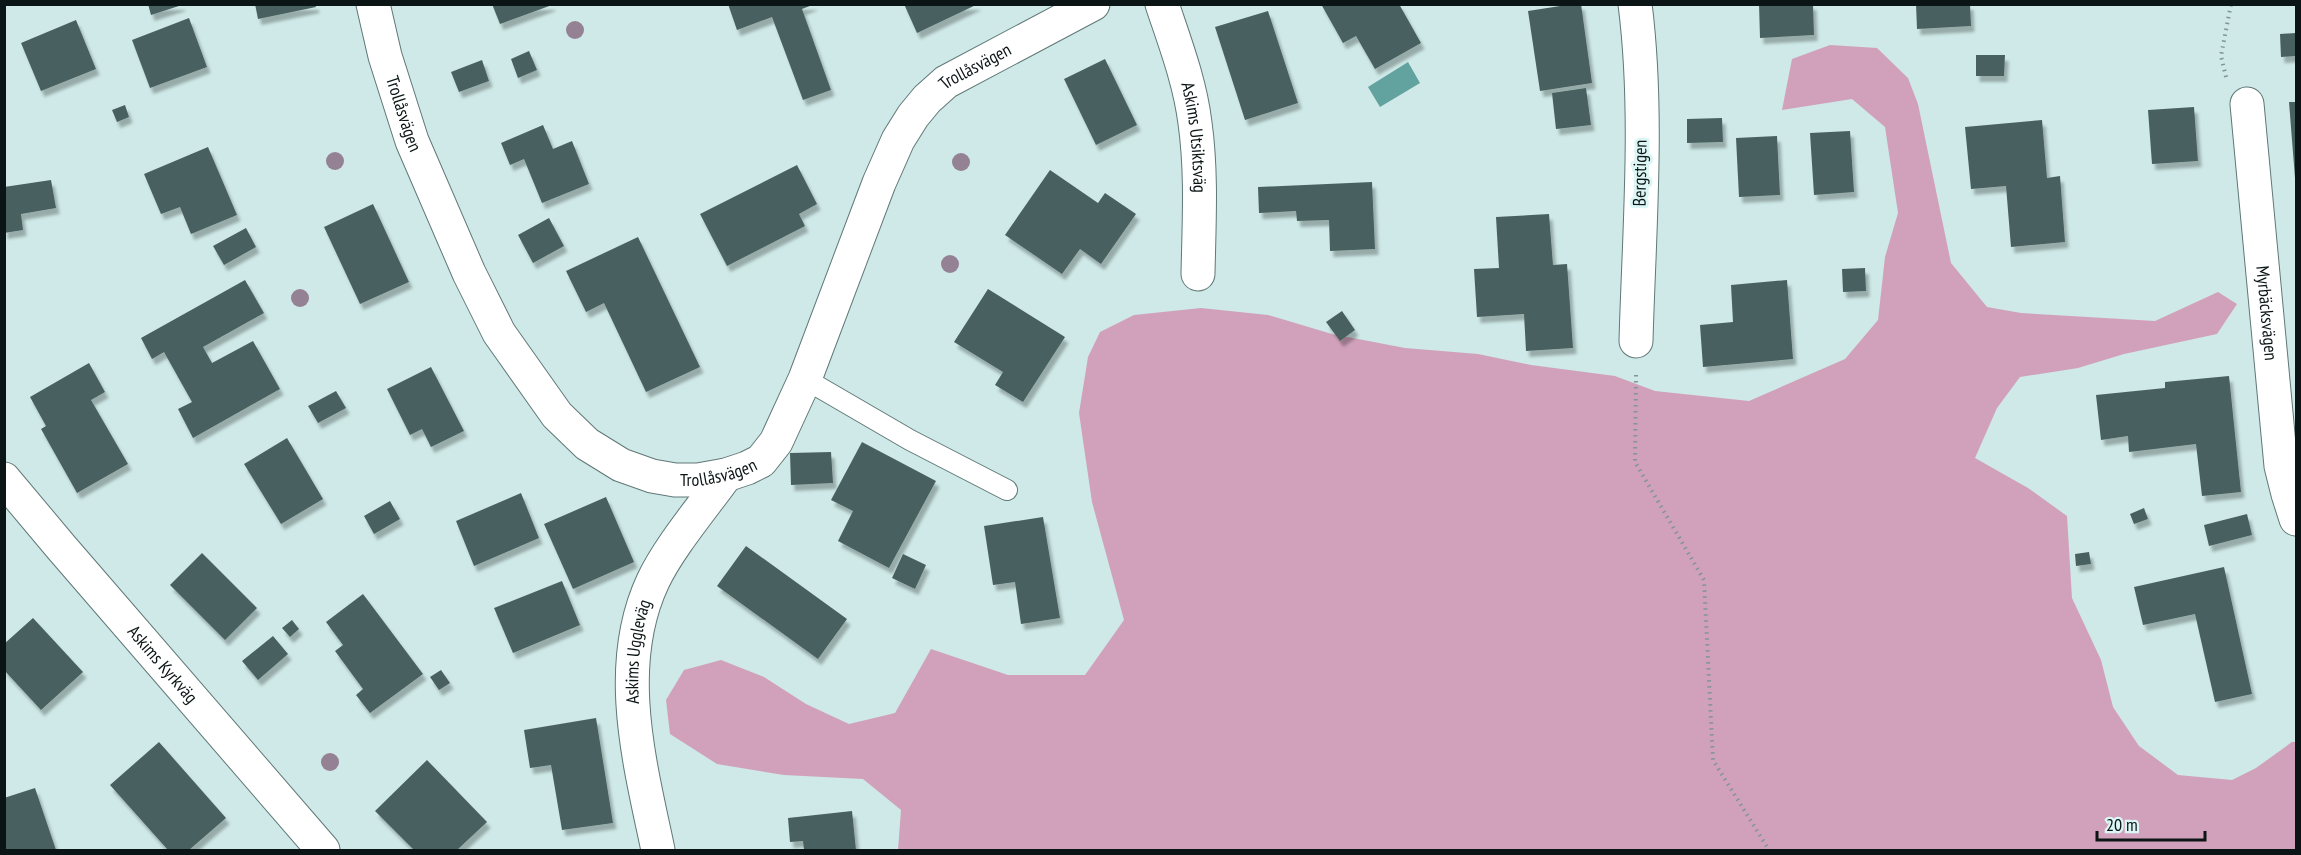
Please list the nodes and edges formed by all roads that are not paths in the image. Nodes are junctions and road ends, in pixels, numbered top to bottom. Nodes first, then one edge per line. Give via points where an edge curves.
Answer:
1 (373, 4) edge
2 (1093, 4) edge
3 (1162, 4) edge
4 (1635, 4) edge
5 (2247, 104) road end
6 (1198, 274) dead end
7 (1636, 341) road end
8 (805, 379) junction
9 (726, 475) junction
10 (4, 478) edge
11 (1006, 490) dead end
12 (2296, 519) edge
13 (323, 850) edge
14 (658, 850) edge

1 - 9 street, Trollåsvägen via 412,141 460,254 499,333 557,415 587,444 621,465 675,480
2 - 8 street, Trollåsvägen via 946,82 913,116 879,183
3 - 6 street, Askims Utsiktsväg via 1179,53 1195,122
4 - 7 street, Bergstigen via 1641,87
5 - 12 street, Myrbäcksvägen via 2281,466
8 - 9 street, Trollåsvägen via 776,442 761,461
8 - 11 lane
9 - 14 street, Askims Uggleväg via 655,578 644,601 639,625 633,676 634,722
10 - 13 street, Askims Kyrkväg

